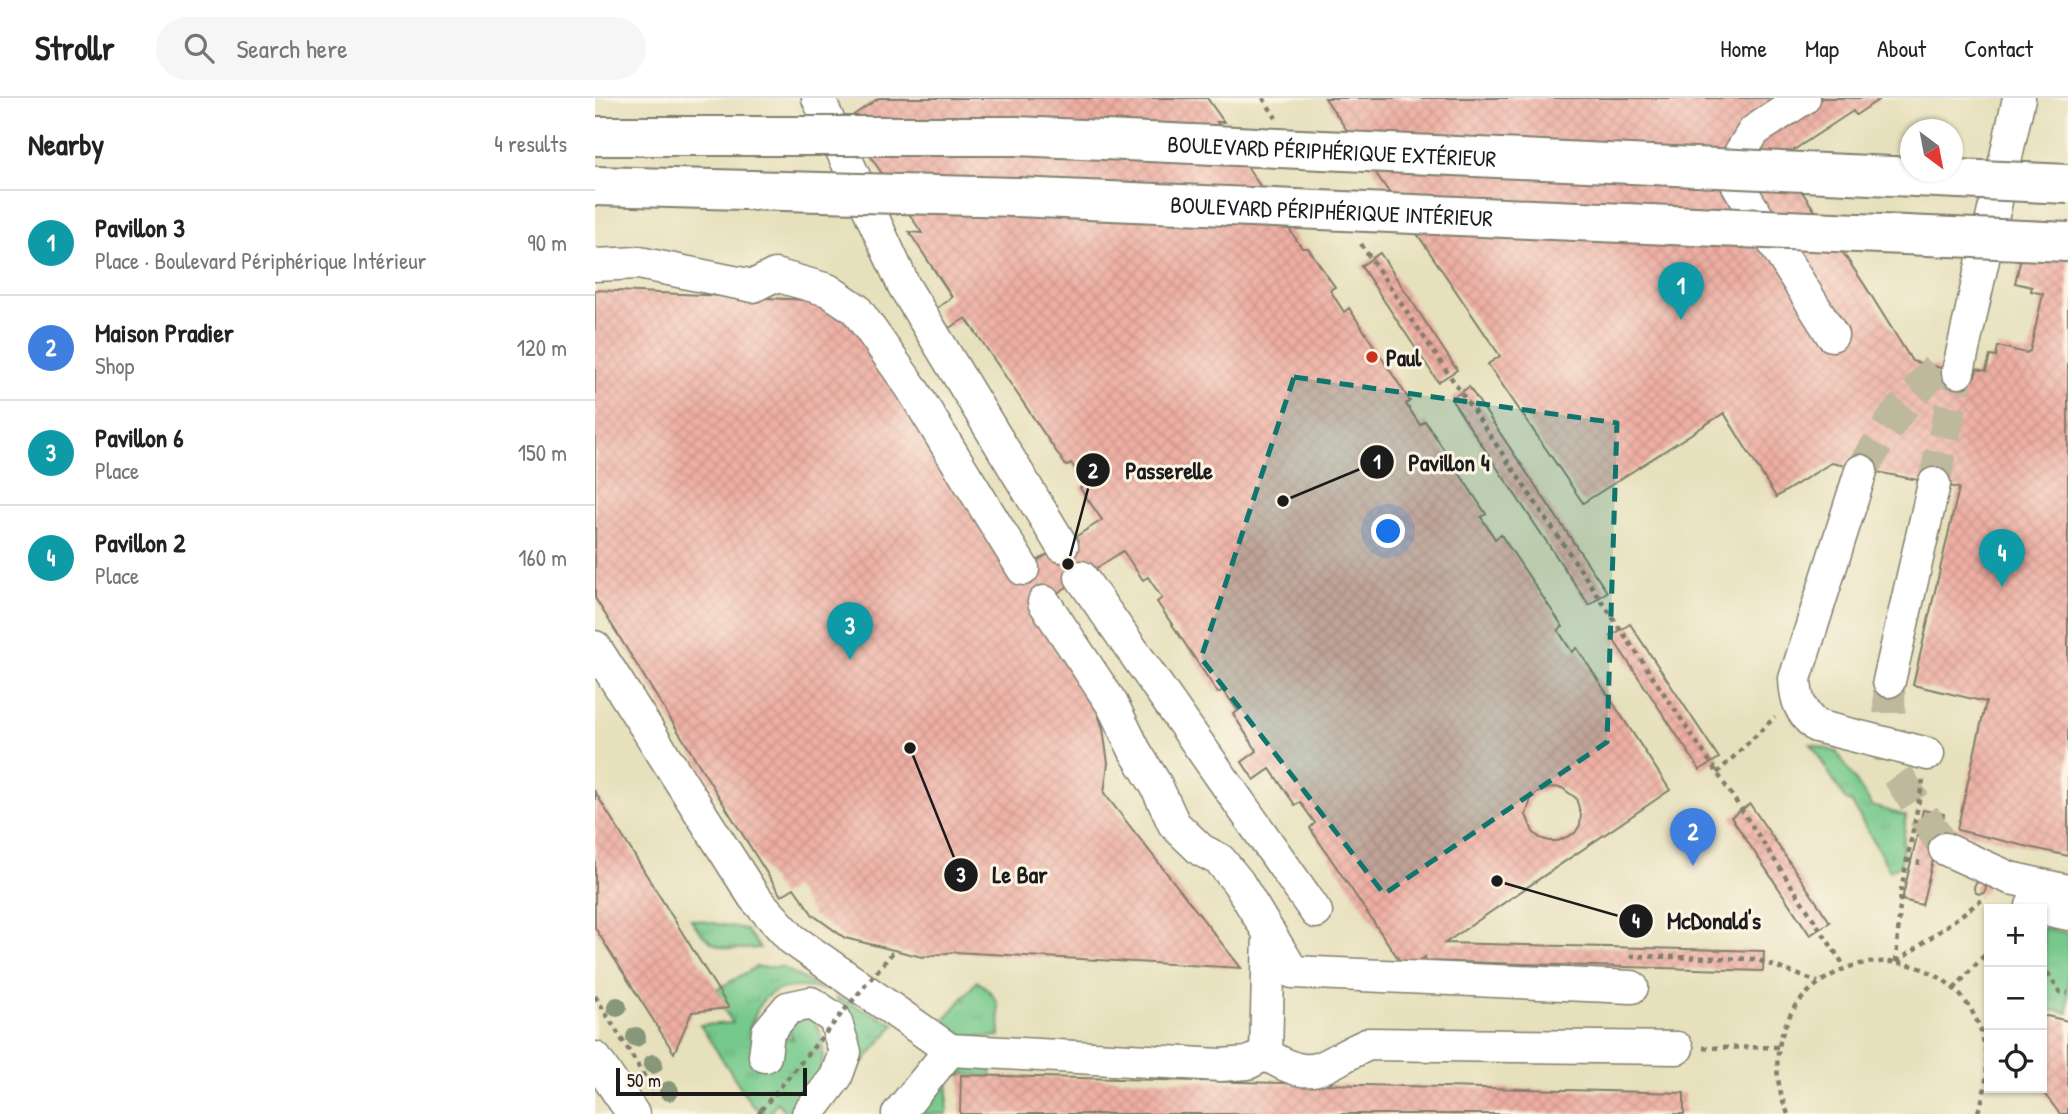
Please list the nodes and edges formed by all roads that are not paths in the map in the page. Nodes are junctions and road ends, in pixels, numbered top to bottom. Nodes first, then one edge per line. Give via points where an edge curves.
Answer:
1 (818, 98) edge
2 (1804, 98) edge
3 (2019, 98) edge
4 (595, 136) edge
5 (2068, 184) edge
6 (595, 186) edge
7 (2068, 242) edge
8 (595, 265) edge
9 (1832, 335) dead end
10 (1949, 369) tunnel mouth
11 (1861, 471) tunnel mouth
12 (1934, 484) tunnel mouth
13 (1062, 546) dead end
14 (1023, 569) dead end
15 (1081, 577) dead end
16 (1044, 602) dead end
17 (595, 647) edge
18 (1889, 681) tunnel mouth
19 (1928, 754) road end
20 (1945, 849) tunnel mouth
21 (2068, 891) edge
22 (2047, 909) edge
23 (1316, 912) dead end
24 (2068, 914) edge
25 (1269, 933) junction
26 (1632, 987) dead end
27 (1677, 1048) road end
28 (950, 1051) junction
29 (1266, 1054) junction
30 (765, 1056) dead end
31 (595, 1058) edge
32 (644, 1105) edge
33 (808, 1114) edge
34 (898, 1114) edge

1 - 13 street via 904,286
2 - 9 street via 1754,131 1739,155 1737,184
3 - 10 street via 1968,332
4 - 5 highway, BOULEVARD PÉRIPHÉRIQUE EXTÉRIEUR, bridge via 1016,136
6 - 7 highway, BOULEVARD PÉRIPHÉRIQUE INTÉRIEUR, bridge via 1016,197
8 - 14 street via 639,263 753,286 775,275 828,290 856,309 911,387
11 - 19 street via 1795,679 1796,697 1804,715 1816,726
12 - 18 street
15 - 23 street
16 - 25 street via 1112,704 1174,824 1201,850 1220,860
17 - 28 street via 754,897 792,939
20 - 21 street via 2010,878
22 - 24 street
25 - 26 street via 1293,972
25 - 29 street
27 - 29 street via 1369,1044 1309,1071 1288,1068
28 - 29 street via 1221,1065 1248,1063
28 - 34 street
30 - 33 street via 768,1032 788,1008 811,1003 835,1020 845,1052 836,1077
31 - 32 street

